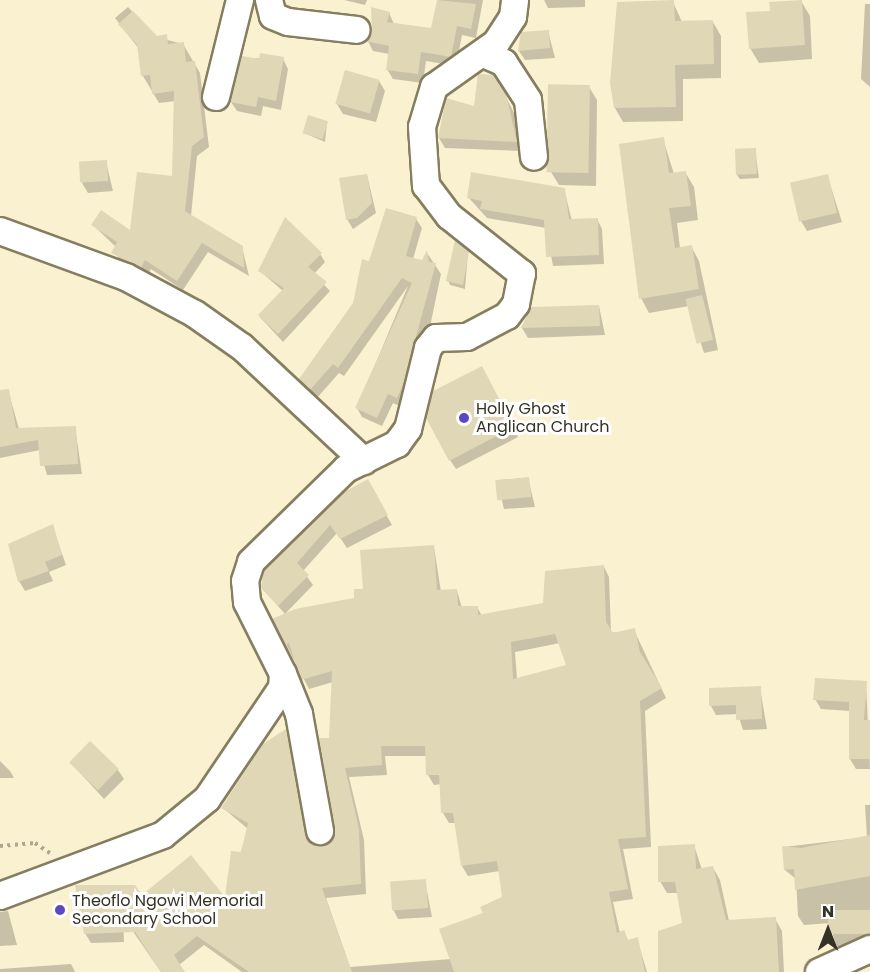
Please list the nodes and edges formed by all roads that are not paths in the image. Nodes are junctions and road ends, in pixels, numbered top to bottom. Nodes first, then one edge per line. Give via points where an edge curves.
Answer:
1 (240, 0) edge
2 (269, 0) edge
3 (515, 0) edge
4 (357, 30) dead end
5 (484, 54) junction
6 (216, 97) dead end
7 (534, 157) dead end
8 (0, 231) edge
9 (364, 461) junction
10 (283, 674) junction
11 (320, 831) dead end
12 (0, 896) edge
13 (870, 950) edge
14 (819, 972) edge

1 - 6 street
2 - 4 street via 273,16 288,22
3 - 5 street via 508,25
5 - 7 street via 504,63 528,100
5 - 9 street via 434,87 425,106 426,186 449,216 512,262 522,274 522,289 507,316 488,328 467,337 436,338 428,348 408,429 397,444
8 - 9 street via 126,277 195,314 242,347
9 - 10 street via 346,469 247,569 247,602
10 - 11 street via 299,714
10 - 12 street via 279,698 187,819 163,835 68,874
13 - 14 street

